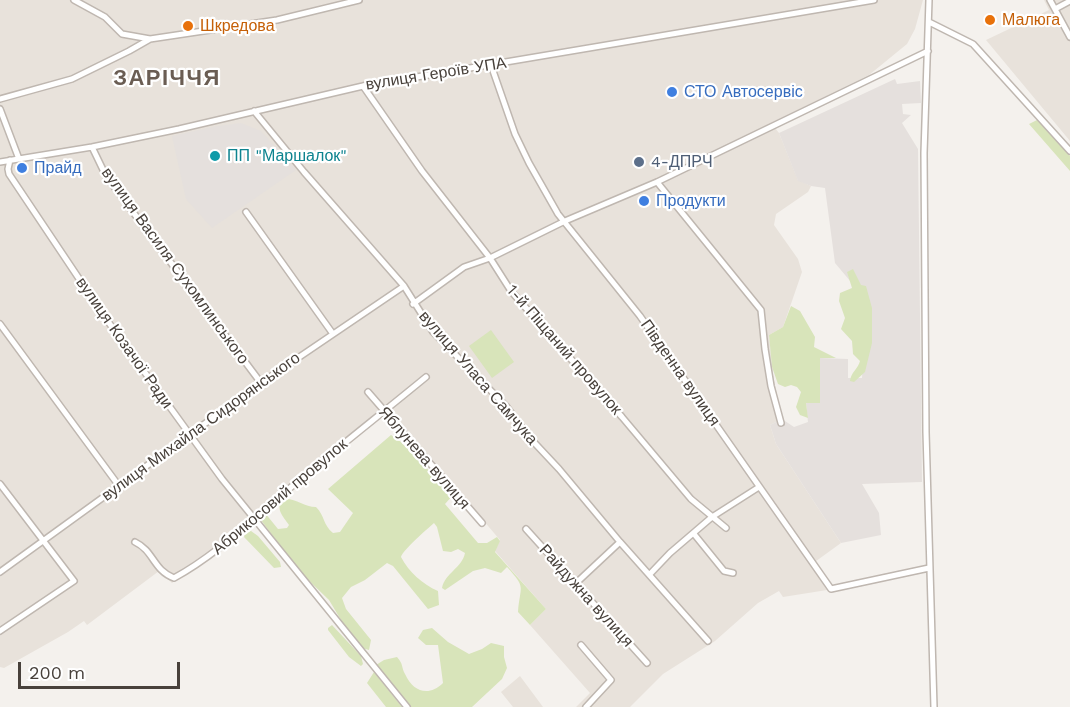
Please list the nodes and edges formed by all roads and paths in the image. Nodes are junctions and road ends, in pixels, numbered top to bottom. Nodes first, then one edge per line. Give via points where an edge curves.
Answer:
1 (74, 0) edge
2 (359, 0) edge
3 (874, 0) edge
4 (929, 0) edge
5 (1050, 0) edge
6 (1070, 1) edge
7 (1055, 9) junction
8 (929, 22) junction
9 (1070, 37) edge
10 (150, 39) junction
11 (928, 51) junction
12 (491, 65) junction
13 (363, 86) junction
14 (0, 99) edge
15 (0, 109) edge
16 (254, 111) junction
17 (92, 147) junction
18 (1070, 151) edge
19 (19, 159) junction
20 (10, 160) junction
21 (0, 162) edge
22 (657, 182) junction
23 (246, 212) dead end
24 (565, 221) junction
25 (490, 258) junction
26 (404, 286) junction
27 (413, 304) junction
28 (0, 324) edge
29 (333, 334) junction
30 (426, 377) dead end
31 (261, 383) junction
32 (368, 392) dead end
33 (384, 412) junction
34 (781, 423) dead end
35 (189, 435) junction
36 (0, 484) edge
37 (119, 486) junction
38 (759, 487) junction
39 (712, 517) junction
40 (254, 518) junction
41 (482, 523) dead end
42 (726, 528) dead end
43 (526, 529) dead end
44 (694, 534) junction
45 (43, 541) junction
46 (135, 542) dead end
47 (620, 542) junction
48 (929, 568) junction
49 (0, 572) edge
50 (733, 573) dead end
51 (651, 574) junction
52 (574, 585) junction
53 (0, 631) edge
54 (708, 641) dead end
55 (581, 645) dead end
56 (647, 663) dead end
57 (407, 707) edge
58 (586, 707) edge
59 (934, 707) edge

1 - 10 street via 105,17 122,34
2 - 10 street via 278,20
3 - 12 street, вулиця Героїв УПА
4 - 8 street
5 - 7 street
6 - 7 street
7 - 9 street
8 - 11 street
8 - 18 street via 973,44
10 - 14 street via 72,79
11 - 22 street
11 - 48 street via 924,153
12 - 13 street, вулиця Героїв УПА
12 - 24 street, Південна вулиця via 515,134
13 - 16 street, вулиця Героїв УПА
13 - 25 street, 1-й Піщаний провулок via 422,171
15 - 19 street
16 - 17 street, вулиця Героїв УПА
16 - 26 street, вулиця Уласа Самчука
17 - 19 street, вулиця Героїв УПА
17 - 31 street, вулиця Василя Сухомлинського via 106,176
19 - 20 street, вулиця Героїв УПА
20 - 21 street, вулиця Героїв УПА
20 - 35 street, вулиця Козачої Ради via 9,174 40,223
22 - 24 street
22 - 34 street via 762,310 771,386
23 - 29 street
24 - 25 street
24 - 38 street, Південна вулиця via 640,316
25 - 27 street via 464,267
25 - 39 street, 1-й Піщаний провулок via 511,291 691,499
26 - 27 street, вулиця Уласа Самчука
26 - 29 street, вулиця Михайла Сидорянського
27 - 47 street, вулиця Уласа Самчука via 433,332 506,406
28 - 37 street
29 - 31 street, вулиця Михайла Сидорянського
30 - 33 street, Абрикосовий провулок
31 - 35 street, вулиця Михайла Сидорянського
32 - 33 street, Яблунева вулиця
33 - 40 street, Абрикосовий провулок
33 - 41 street, Яблунева вулиця
35 - 37 street, вулиця Михайла Сидорянського
35 - 40 street, вулиця Козачої Ради
36 - 45 street
37 - 45 street, вулиця Михайла Сидорянського
38 - 39 street
38 - 48 street, Південна вулиця via 831,589
39 - 42 street, 1-й Піщаний провулок
39 - 44 street
40 - 46 street, Абрикосовий провулок via 204,560 174,578 157,566 146,547
40 - 57 street, вулиця Козачої Ради
43 - 52 street, Райдужна вулиця
44 - 50 street via 724,571
44 - 51 street
45 - 49 street, вулиця Михайла Сидорянського
45 - 53 street via 74,581
47 - 51 street, вулиця Уласа Самчука
47 - 52 street
48 - 59 street
51 - 54 street, вулиця Уласа Самчука
52 - 56 street, Райдужна вулиця
55 - 58 street via 611,680

